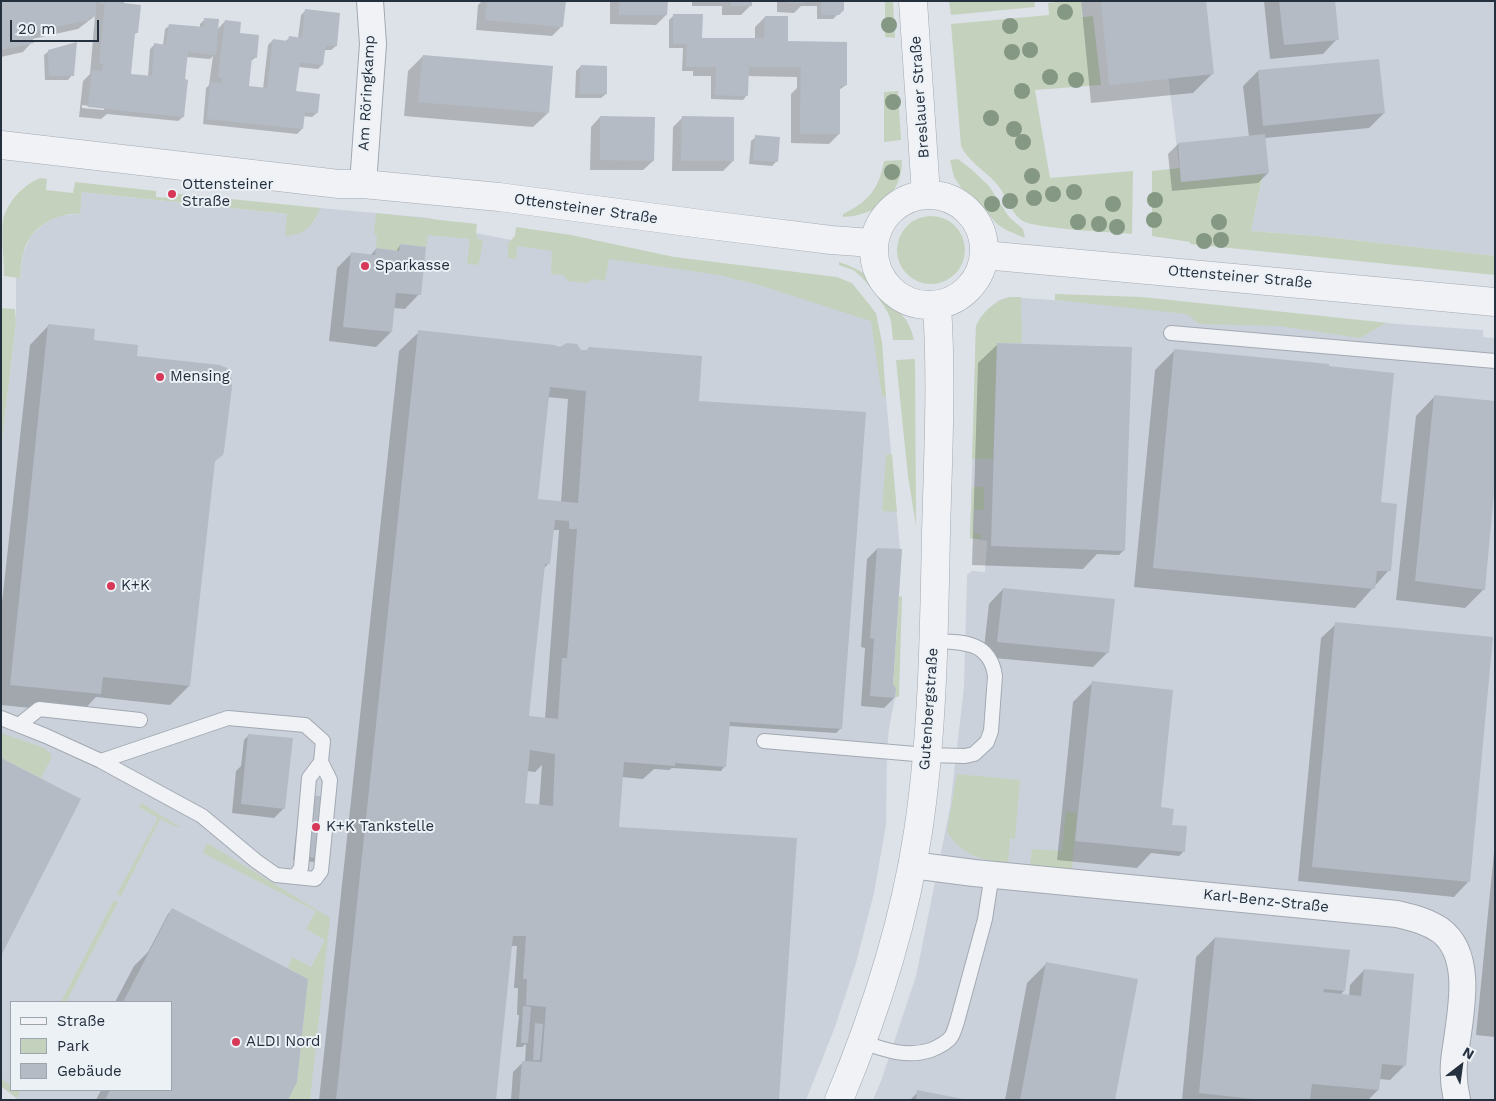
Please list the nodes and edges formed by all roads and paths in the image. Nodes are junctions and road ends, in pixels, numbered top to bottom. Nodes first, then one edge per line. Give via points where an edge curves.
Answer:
1 (370, 1) edge
2 (913, 1) edge
3 (1, 145) edge
4 (363, 184) junction
5 (926, 194) junction
6 (873, 243) junction
7 (984, 254) junction
8 (1495, 302) edge
9 (937, 306) junction
10 (1171, 333) dead end
11 (1495, 361) edge
12 (934, 640) junction
13 (1, 718) edge
14 (140, 720) dead end
15 (19, 725) junction
16 (764, 741) dead end
17 (926, 754) junction
18 (101, 761) junction
19 (321, 762) junction
20 (912, 865) junction
21 (992, 874) junction
22 (295, 877) junction
23 (862, 1042) junction
24 (839, 1100) edge
25 (1456, 1100) edge

1 - 4 street, Am Röringkamp via 373,44
2 - 5 street, Breslauer Straße
3 - 4 street, Ottensteiner Straße via 339,184
4 - 6 street, Ottensteiner Straße via 498,197
5 - 6 street via 907,198 892,208 880,223
5 - 7 street via 940,195 958,203 973,216 982,235
6 - 9 street via 874,262 882,280 895,294 912,303
7 - 8 street, Ottensteiner Straße
7 - 9 street via 980,272 970,288 956,299
9 - 12 street, Gutenbergstraße via 940,350
10 - 11 lane
12 - 17 street, Gutenbergstraße
12 - 17 lane via 965,642 985,653 995,676 992,722 987,742 974,754
13 - 15 lane
14 - 15 lane via 39,709
15 - 18 lane
16 - 17 lane
17 - 20 street, Gutenbergstraße
18 - 19 lane via 228,718 305,725 323,741
18 - 22 lane via 202,816 276,875
19 - 22 lane via 309,778 301,868
19 - 22 lane via 330,780 321,871 314,879
20 - 21 street, Karl-Benz-Straße
20 - 23 street, Gutenbergstraße via 889,960
21 - 23 lane via 985,919 950,1038 939,1047 920,1054 884,1050
21 - 25 street, Karl-Benz-Straße via 1397,914 1420,920 1441,931 1456,948 1461,966 1454,1064
23 - 24 street, Gutenbergstraße

